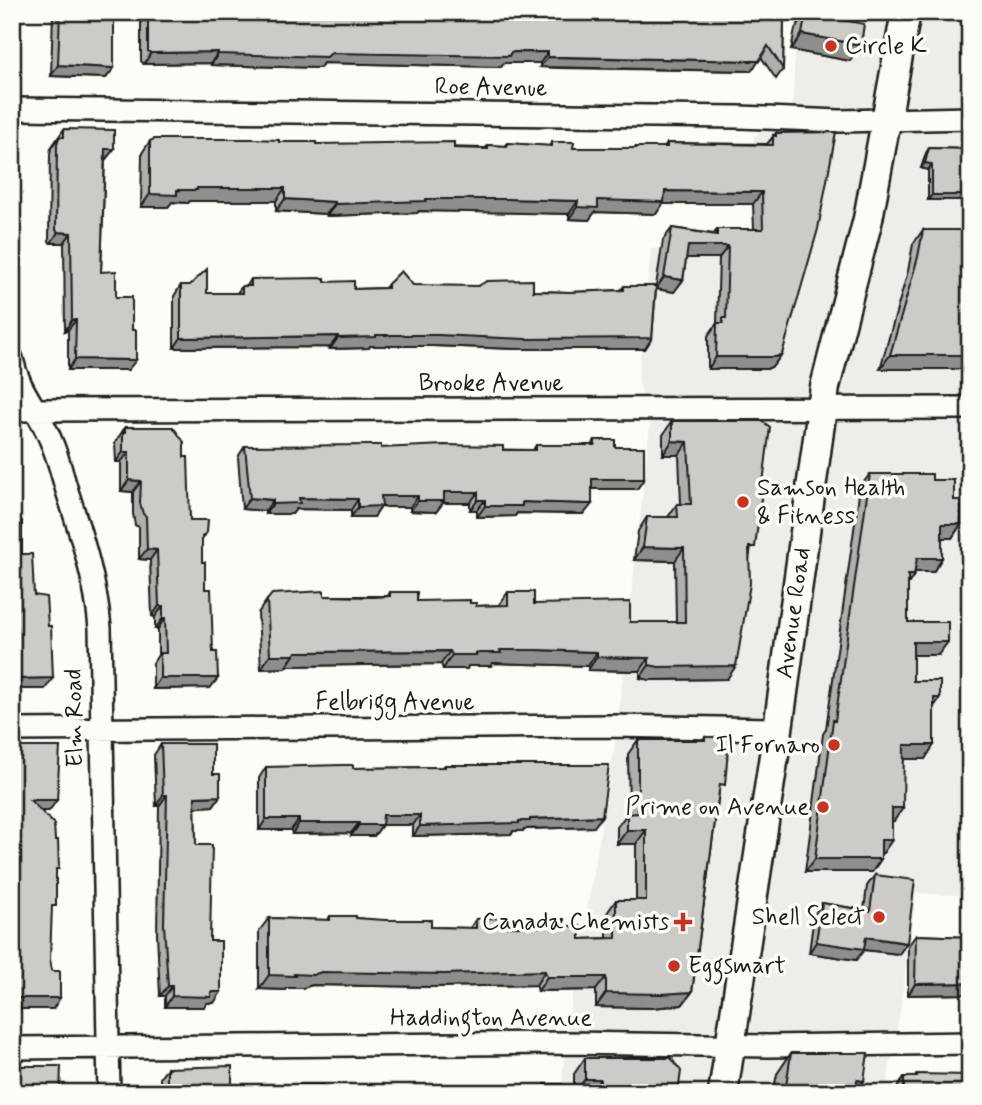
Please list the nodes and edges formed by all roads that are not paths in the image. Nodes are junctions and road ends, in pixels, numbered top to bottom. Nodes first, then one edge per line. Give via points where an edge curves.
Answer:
1 (906, 12) edge
2 (12, 109) edge
3 (970, 118) edge
4 (885, 119) junction
5 (12, 359) edge
6 (970, 408) edge
7 (822, 409) junction
8 (12, 410) edge
9 (36, 410) junction
10 (778, 729) junction
11 (12, 730) edge
12 (101, 730) junction
13 (970, 1042) edge
14 (730, 1044) junction
15 (12, 1048) edge
16 (109, 1048) junction
17 (109, 1093) edge
18 (723, 1093) edge

1 - 4 main road, Avenue Road
2 - 4 street, Roe Avenue
3 - 4 street, Roe Avenue
4 - 7 main road, Avenue Road via 868,219
5 - 9 street, Elm Road via 18,383
6 - 7 street, Brooke Avenue
7 - 9 street, Brooke Avenue
7 - 10 main road, Avenue Road
8 - 9 street, Brooke Avenue
9 - 12 street, Elm Road via 51,441 91,567 100,628
10 - 12 street, Felbrigg Avenue
10 - 14 main road, Avenue Road
11 - 12 street, Felbrigg Avenue
12 - 16 street, Elm Road
13 - 14 street, Haddington Avenue
14 - 16 street, Haddington Avenue
14 - 18 main road, Avenue Road
15 - 16 street, Haddington Avenue
16 - 17 street, Elm Road

